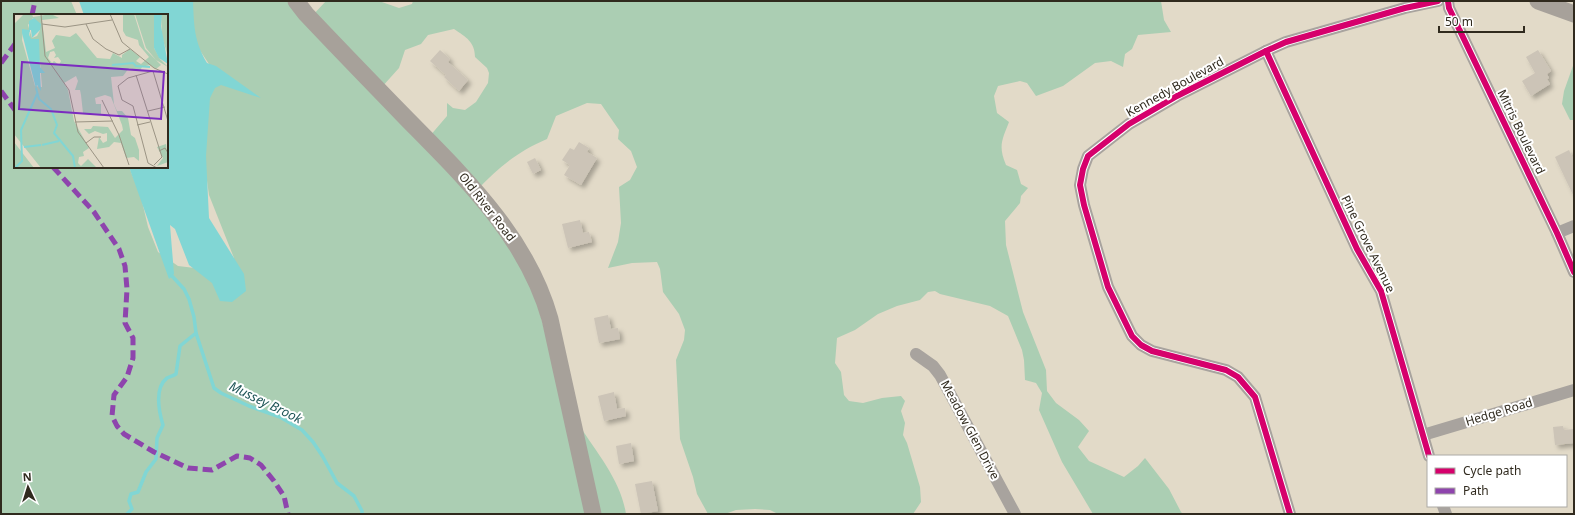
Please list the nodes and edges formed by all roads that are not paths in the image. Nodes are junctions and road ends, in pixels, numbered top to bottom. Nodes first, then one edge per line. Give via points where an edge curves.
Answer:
1 (296, 1) edge
2 (1438, 1) edge
3 (1448, 1) edge
4 (1538, 1) edge
5 (1574, 14) edge
6 (1266, 51) junction
7 (1574, 226) edge
8 (1557, 233) junction
9 (1574, 272) edge
10 (916, 354) dead end
11 (1574, 390) edge
12 (1423, 435) junction
13 (1429, 455) edge
14 (593, 514) edge
15 (1015, 514) edge
16 (1290, 514) edge

1 - 14 main road, Old River Road via 457,170 494,212 525,258 540,288 550,319
2 - 6 street, Kennedy Boulevard via 1286,42
3 - 8 street, Mitris Boulevard via 1449,8
4 - 5 main road
6 - 12 street, Pine Grove Avenue via 1357,249 1380,290
6 - 16 street, Kennedy Boulevard via 1176,96 1129,124 1088,156 1080,185 1108,287 1132,336 1152,351 1226,370 1238,377 1247,387 1255,397
7 - 8 street
8 - 9 street, Mitris Boulevard
10 - 15 street, Meadow Glen Drive via 933,366 943,379
11 - 12 street, Hedge Road
12 - 13 street, Pine Grove Avenue

